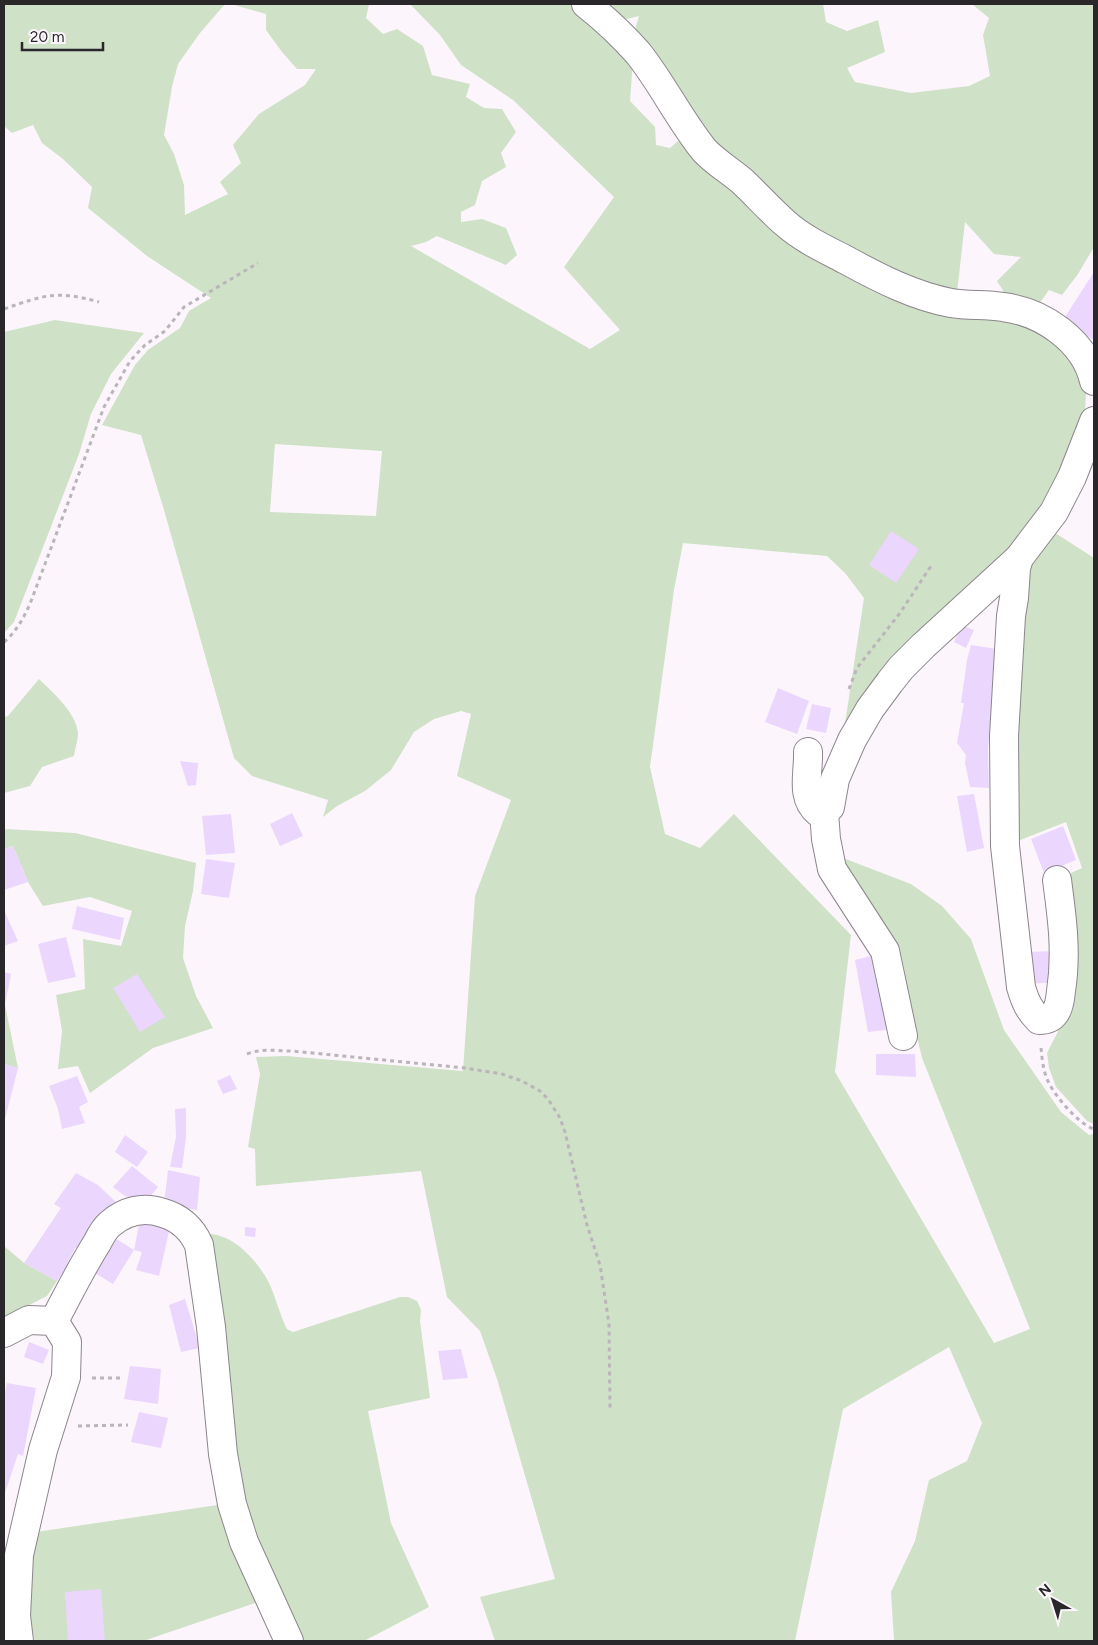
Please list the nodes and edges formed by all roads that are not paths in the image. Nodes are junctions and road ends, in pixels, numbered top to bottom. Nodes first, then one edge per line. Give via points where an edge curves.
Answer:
1 (586, 4) edge
2 (1094, 381) edge
3 (1094, 421) edge
4 (1019, 558) junction
5 (808, 752) dead end
6 (824, 812) junction
7 (1057, 880) dead end
8 (903, 1036) dead end
9 (54, 1321) junction
10 (4, 1333) edge
11 (20, 1638) edge
12 (289, 1641) edge

1 - 2 street via 608,21 638,54 713,160 743,182 794,230 823,249 912,291 951,303 1005,307 1044,320 1075,344 1092,370
3 - 4 street via 1054,512
4 - 6 street via 923,646 890,682 852,740 835,779 830,807
4 - 7 street via 1010,624 1004,736 1005,846 1022,987 1025,1002 1039,1020 1047,1020 1055,1014 1064,969 1063,918
5 - 6 street via 807,794 813,808
6 - 8 street via 832,869 885,951
9 - 10 street via 29,1320
9 - 11 street via 67,1342 66,1377 43,1450 19,1555 16,1616
9 - 12 street via 108,1225 127,1213 139,1210 160,1212 181,1221 194,1233 199,1245 211,1327 223,1454 232,1504 244,1542

